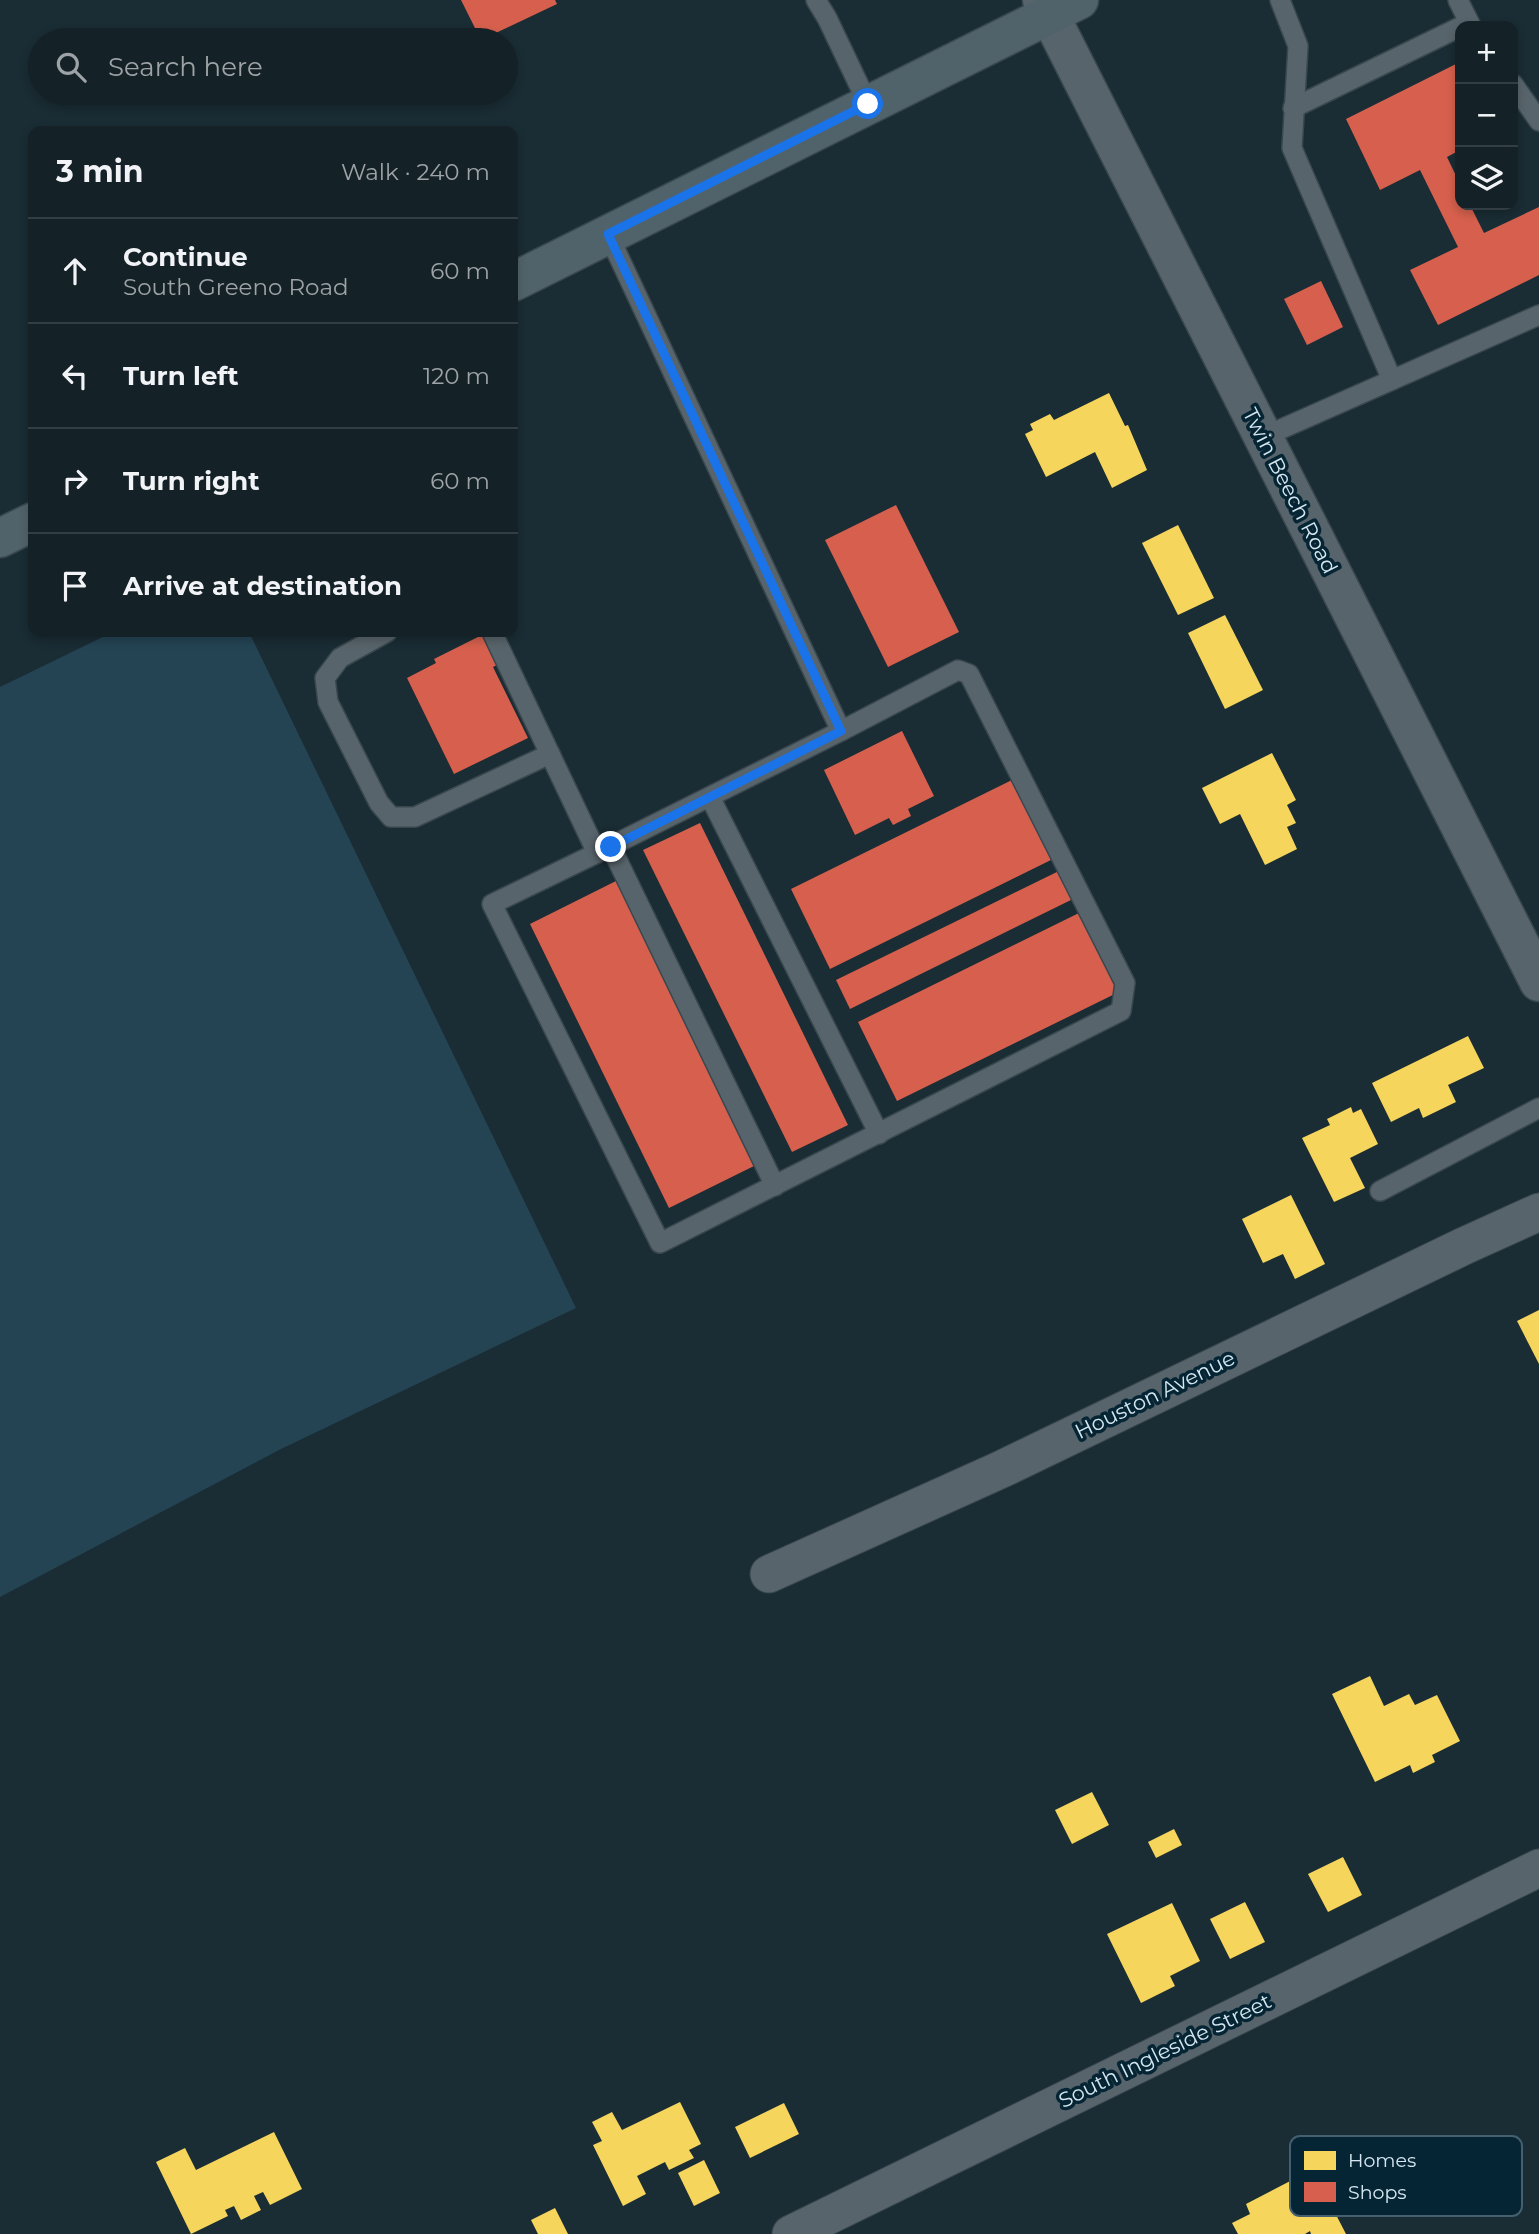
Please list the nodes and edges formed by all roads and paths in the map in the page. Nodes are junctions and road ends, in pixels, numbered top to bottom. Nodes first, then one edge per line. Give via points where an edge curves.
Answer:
1 (816, 0) edge
2 (1280, 0) edge
3 (1458, 0) edge
4 (1057, 5) edge
5 (1464, 21) edge
6 (1455, 31) edge
7 (1518, 91) edge
8 (868, 104) junction
9 (1293, 108) junction
10 (1539, 121) edge
11 (608, 234) junction
12 (518, 279) edge
13 (1539, 315) edge
14 (1392, 380) junction
15 (1263, 437) junction
16 (28, 524) edge
17 (0, 538) edge
18 (378, 637) edge
19 (494, 637) edge
20 (841, 731) junction
21 (550, 754) junction
22 (710, 797) junction
23 (604, 850) junction
24 (1539, 982) edge
25 (1539, 1108) edge
26 (879, 1134) junction
27 (775, 1186) junction
28 (1380, 1191) dead end
29 (1539, 1212) edge
30 (769, 1574) dead end
31 (1539, 1868) edge
32 (791, 2234) edge

1 - 8 lane
2 - 9 lane via 1298,46
3 - 5 lane
4 - 8 main road
4 - 15 street, Twin Beech Road
6 - 9 lane
7 - 10 lane
8 - 11 main road
9 - 14 lane via 1292,148
11 - 12 main road
11 - 20 lane
13 - 14 lane
14 - 15 lane
15 - 24 street, Twin Beech Road
16 - 17 main road
18 - 21 lane via 340,658 325,678 328,702 379,803 391,817 415,817
19 - 21 lane
20 - 22 lane
20 - 26 lane via 957,670 969,674 1125,983 1121,1011
21 - 23 lane
22 - 23 lane
22 - 26 lane
23 - 27 lane
23 - 27 lane via 492,904 660,1242
25 - 28 lane
26 - 27 lane
29 - 30 street, Houston Avenue via 1002,1469
31 - 32 street, South Ingleside Street

